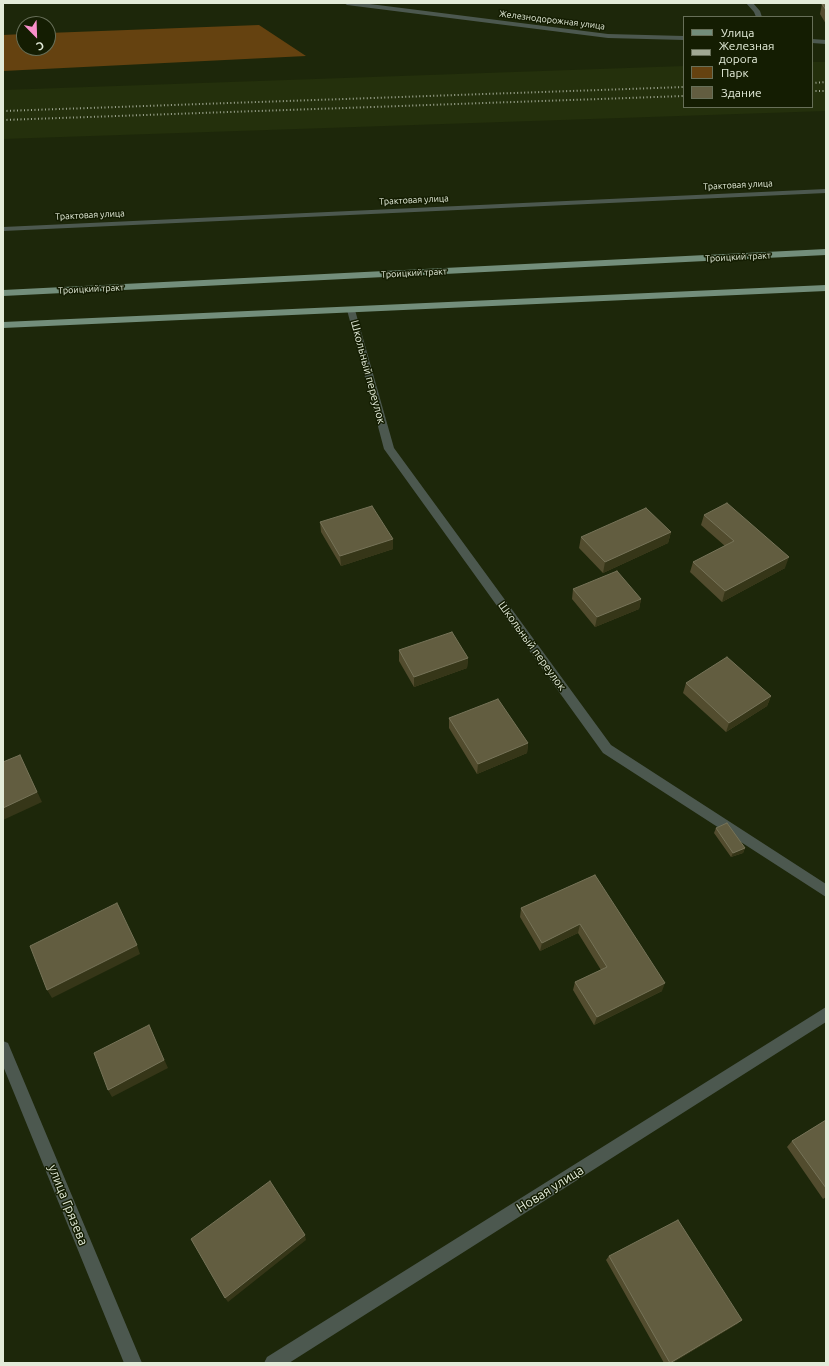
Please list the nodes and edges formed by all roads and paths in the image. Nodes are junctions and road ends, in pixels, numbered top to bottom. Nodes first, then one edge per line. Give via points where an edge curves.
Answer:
1 (348, 3) edge
2 (749, 3) edge
3 (759, 16) edge
4 (683, 38) edge
5 (813, 41) edge
6 (826, 42) edge
7 (826, 191) edge
8 (3, 229) edge
9 (826, 252) edge
10 (826, 288) edge
11 (3, 293) edge
12 (351, 310) junction
13 (3, 325) edge
14 (826, 891) edge
15 (826, 1014) edge
16 (3, 1048) edge
17 (133, 1363) edge
18 (273, 1363) edge

1 - 4 street, Железнодорожная улица via 608,36
2 - 3 street via 758,11
5 - 6 street
7 - 8 street, Трактовая улица
9 - 11 main road, Троицкий тракт
10 - 12 main road
12 - 13 main road
12 - 14 street, Школьный переулок via 388,449 607,749
15 - 18 street, Новая улица
16 - 17 street, улица Грязева

